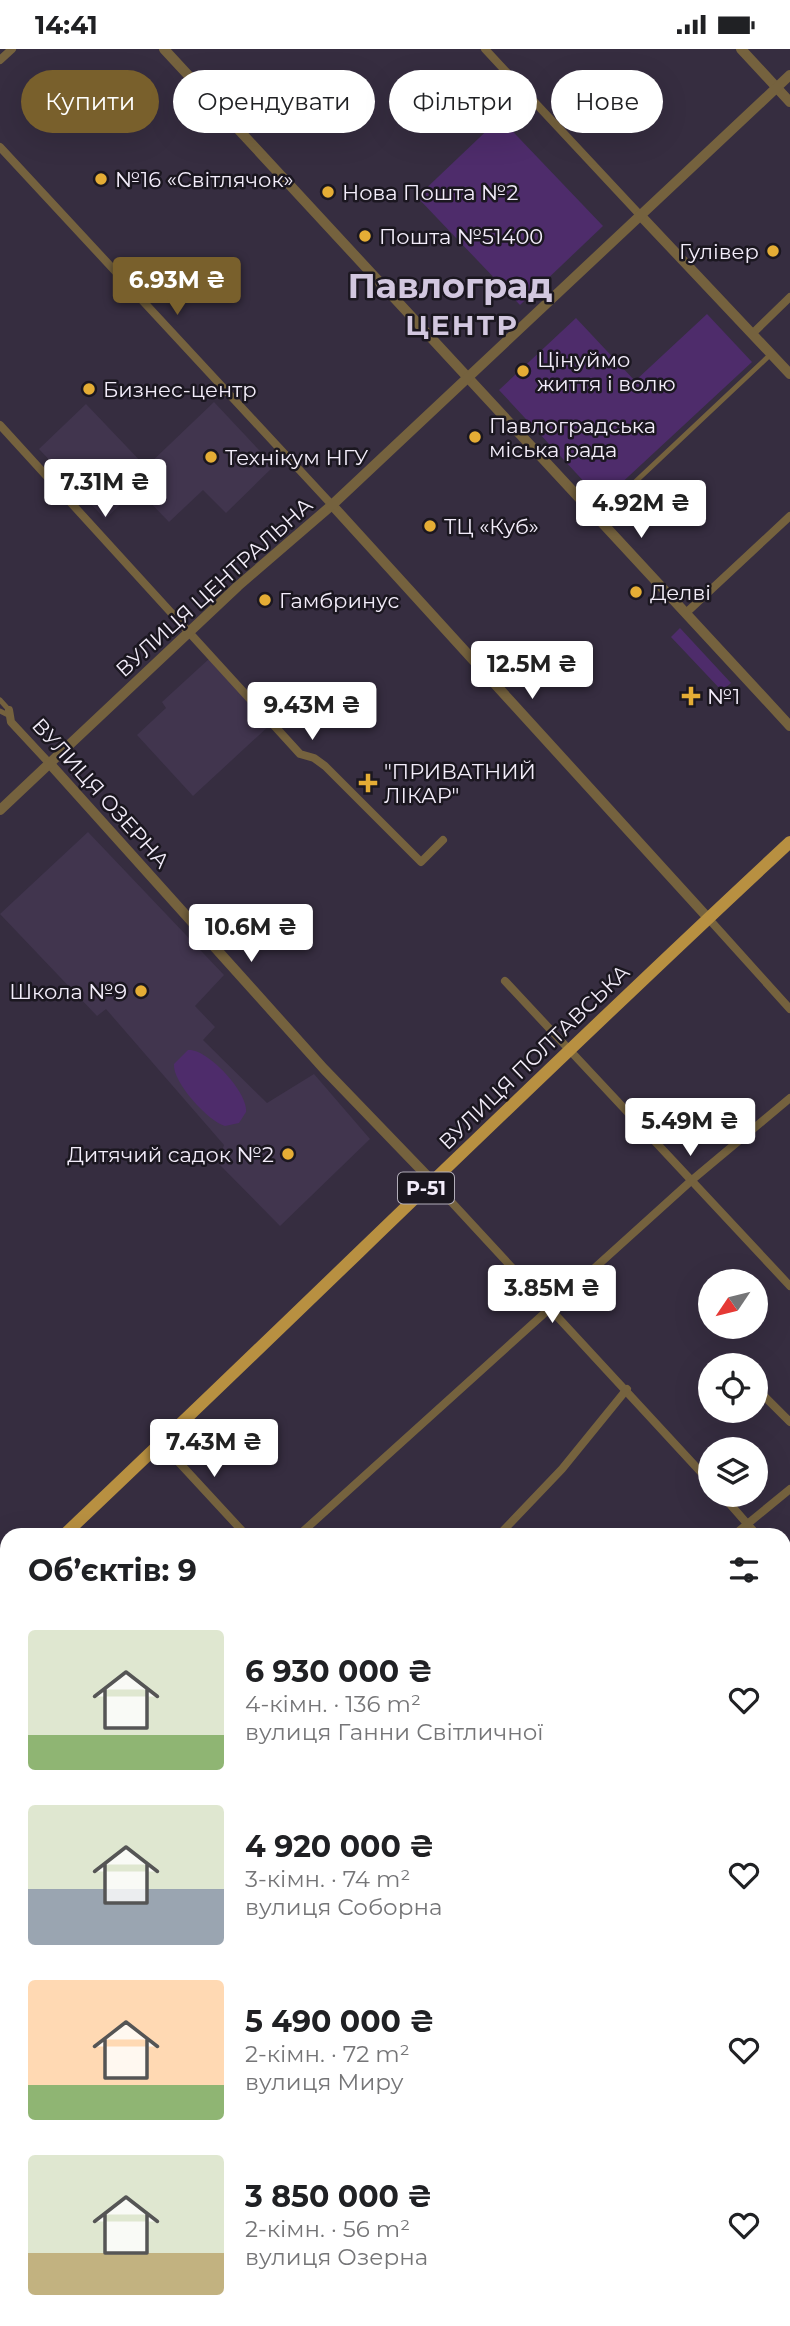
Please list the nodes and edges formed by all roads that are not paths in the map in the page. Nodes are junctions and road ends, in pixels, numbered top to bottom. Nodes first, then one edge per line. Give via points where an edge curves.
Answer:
1 (12, 49) edge
2 (164, 49) edge
3 (485, 49) edge
4 (741, 49) edge
5 (0, 60) edge
6 (790, 75) edge
7 (777, 87) junction
8 (790, 102) edge
9 (0, 147) edge
10 (640, 215) junction
11 (790, 297) edge
12 (752, 334) junction
13 (771, 354) junction
14 (790, 374) edge
15 (467, 376) junction
16 (0, 425) edge
17 (332, 505) junction
18 (599, 516) junction
19 (790, 516) edge
20 (687, 613) junction
21 (188, 632) junction
22 (0, 700) edge
23 (6, 712) edge
24 (790, 726) edge
25 (50, 764) junction
26 (0, 810) edge
27 (443, 840) dead end
28 (790, 842) edge
29 (708, 918) junction
30 (505, 981) dead end
31 (790, 1009) edge
32 (568, 1049) junction
33 (790, 1098) edge
34 (692, 1180) junction
35 (432, 1181) junction
36 (790, 1286) edge
37 (550, 1308) junction
38 (627, 1389) junction
39 (768, 1400) edge
40 (790, 1422) edge
41 (161, 1443) junction
42 (698, 1469) edge
43 (790, 1489) edge
44 (733, 1507) edge
45 (747, 1523) junction
46 (71, 1528) edge
47 (240, 1528) edge
48 (307, 1528) edge
49 (506, 1528) edge
50 (742, 1528) edge
51 (751, 1528) edge

1 - 5 street
2 - 15 street
3 - 10 street
4 - 7 street
6 - 7 street, ВУЛИЦЯ ЦЕНТРАЛЬНА
7 - 8 street
7 - 10 street, ВУЛИЦЯ ЦЕНТРАЛЬНА
9 - 17 street
10 - 12 street
10 - 15 street, ВУЛИЦЯ ЦЕНТРАЛЬНА
11 - 12 street
12 - 13 street
13 - 14 street
13 - 18 street
15 - 17 street, ВУЛИЦЯ ЦЕНТРАЛЬНА
15 - 18 street
16 - 21 street
17 - 21 street, ВУЛИЦЯ ЦЕНТРАЛЬНА
17 - 29 street
18 - 20 street
19 - 20 street
20 - 24 street
21 - 25 street, ВУЛИЦЯ ЦЕНТРАЛЬНА
21 - 27 street via 300,754 326,766 421,862
22 - 23 street, ВУЛИЦЯ ОЗЕРНА
23 - 25 street, ВУЛИЦЯ ОЗЕРНА
25 - 26 street, ВУЛИЦЯ ЦЕНТРАЛЬНА
25 - 35 street, ВУЛИЦЯ ОЗЕРНА via 324,1069
28 - 29 main road, ВУЛИЦЯ ПОЛТАВСЬКА / Р-51
29 - 31 street
29 - 32 main road, ВУЛИЦЯ ПОЛТАВСЬКА / Р-51
30 - 32 street
32 - 34 street
32 - 35 main road, ВУЛИЦЯ ПОЛТАВСЬКА / Р-51
33 - 34 street
34 - 36 street
34 - 37 street
35 - 37 street, ВУЛИЦЯ ОЗЕРНА
35 - 41 main road, ВУЛИЦЯ ПОЛТАВСЬКА / Р-51
37 - 38 street, ВУЛИЦЯ ОЗЕРНА
37 - 48 street
38 - 42 street, ВУЛИЦЯ ОЗЕРНА
38 - 49 street via 562,1469
39 - 40 street
41 - 46 main road, ВУЛИЦЯ ПОЛТАВСЬКА / Р-51
41 - 47 street
43 - 45 street
44 - 45 street
45 - 50 street
45 - 51 street

